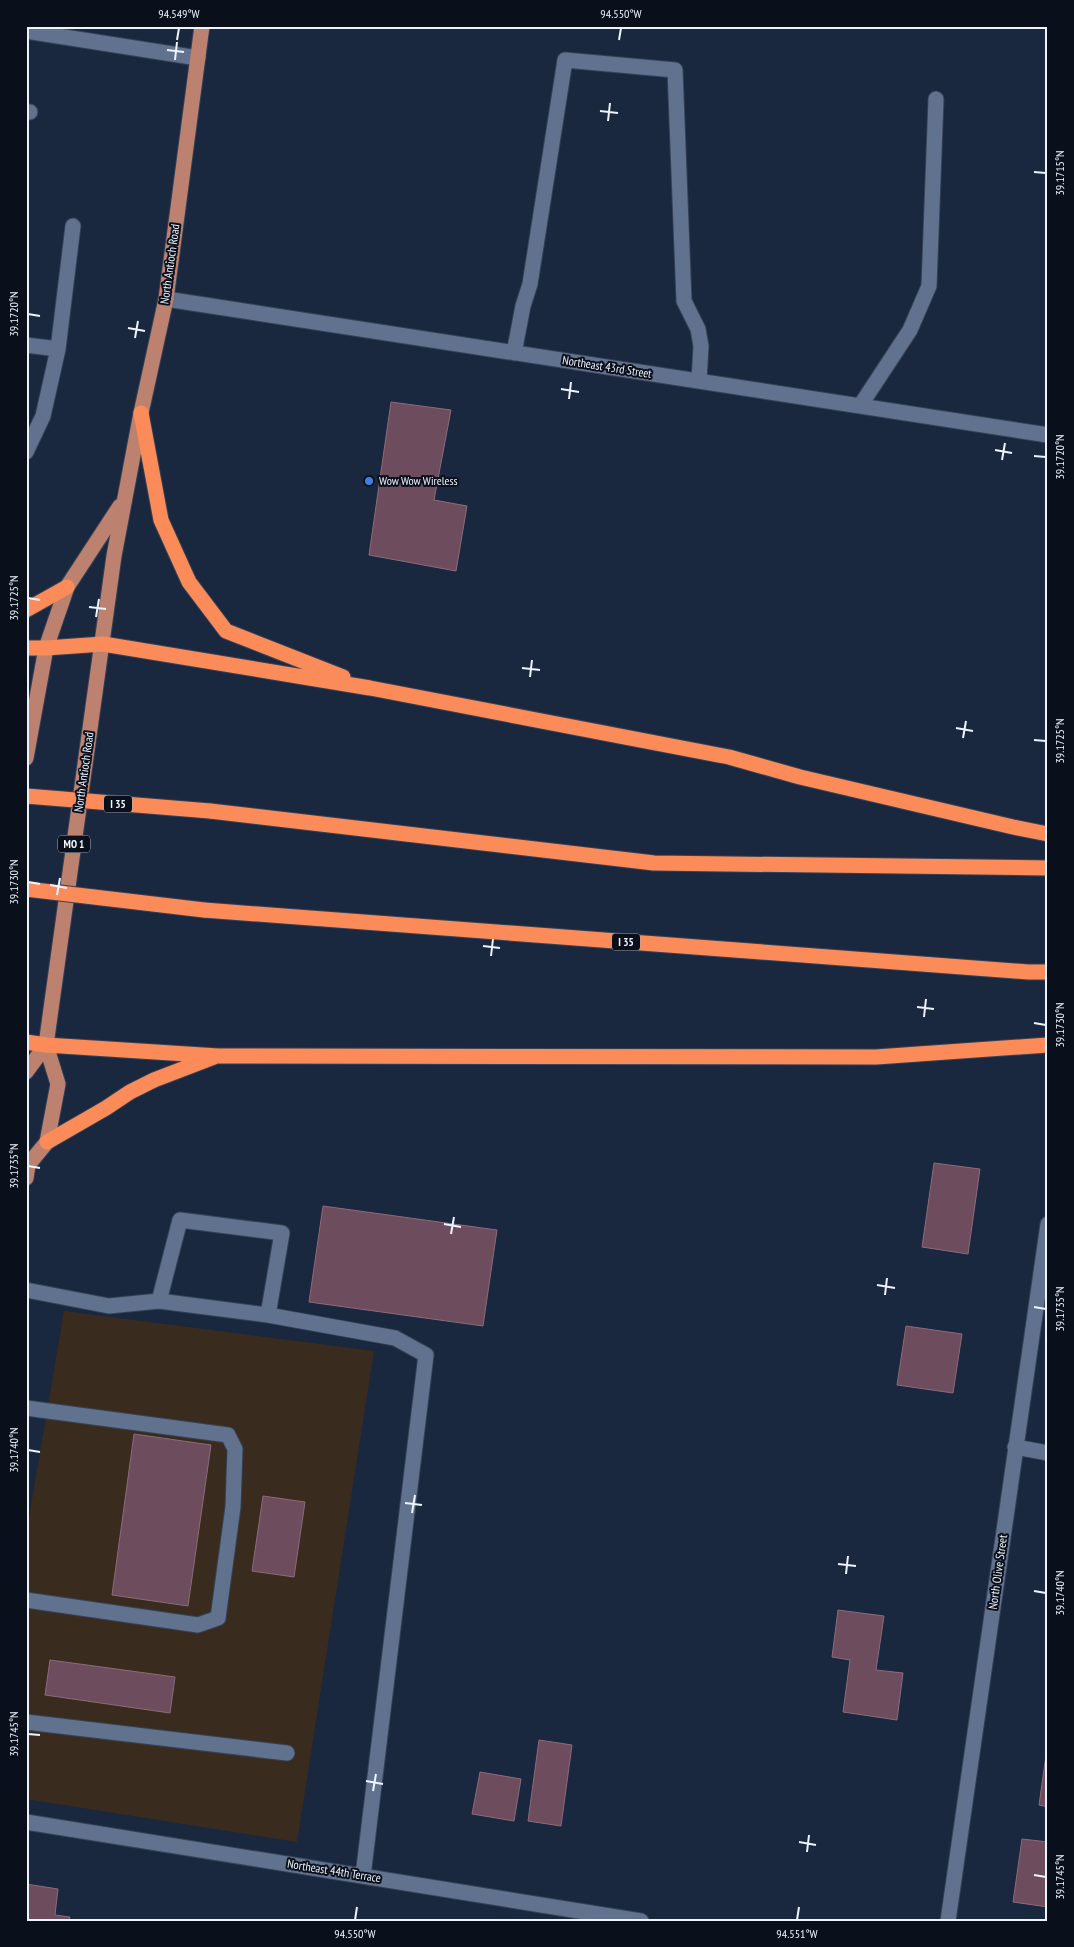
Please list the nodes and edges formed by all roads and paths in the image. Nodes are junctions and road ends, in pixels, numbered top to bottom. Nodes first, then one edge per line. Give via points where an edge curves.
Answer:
1 (202, 26) edge
2 (34, 30) edge
3 (198, 58) junction
4 (936, 99) dead end
5 (73, 226) dead end
6 (166, 300) junction
7 (26, 345) edge
8 (58, 349) junction
9 (514, 353) junction
10 (699, 381) junction
11 (860, 406) junction
12 (141, 413) junction
13 (1048, 435) edge
14 (26, 452) edge
15 (124, 500) junction
16 (67, 587) junction
17 (26, 610) edge
18 (103, 644) junction
19 (26, 648) edge
20 (46, 648) junction
21 (370, 688) junction
22 (26, 758) edge
23 (26, 796) edge
24 (1048, 834) edge
25 (1048, 868) edge
26 (26, 889) edge
27 (1048, 972) edge
28 (26, 1042) edge
29 (46, 1045) junction
30 (1048, 1045) edge
31 (218, 1056) junction
32 (26, 1072) edge
33 (47, 1142) junction
34 (27, 1168) edge
35 (1048, 1224) edge
36 (26, 1290) edge
37 (159, 1301) junction
38 (268, 1315) junction
39 (26, 1408) edge
40 (1016, 1447) junction
41 (1048, 1453) edge
42 (26, 1600) edge
43 (26, 1722) edge
44 (287, 1752) dead end
45 (26, 1822) edge
46 (363, 1876) junction
47 (642, 1921) edge
48 (948, 1921) edge

1 - 3 main road, North Antioch Road / MO 1
2 - 3 street
3 - 6 main road, North Antioch Road / MO 1
4 - 11 street via 929,286 910,330
5 - 8 street
6 - 9 street, Northeast 43rd Street
6 - 12 main road, North Antioch Road / MO 1
7 - 8 street
8 - 14 street via 43,416
9 - 10 street, Northeast 43rd Street
9 - 10 street via 530,284 565,60 675,70 684,301 698,329 701,346
10 - 11 street, Northeast 43rd Street
11 - 13 street, Northeast 43rd Street
12 - 15 main road, North Antioch Road / MO 1
12 - 21 highway via 162,520 189,582 226,631
15 - 16 main road, North Antioch Road / MO 1
15 - 18 main road, North Antioch Road / MO 1
16 - 17 highway
16 - 20 main road, North Antioch Road / MO 1
18 - 20 highway
18 - 21 highway
18 - 29 main road, North Antioch Road / MO 1
19 - 20 highway
20 - 22 main road, North Antioch Road / MO 1
21 - 24 highway via 729,757 800,777
23 - 25 highway, I 35, bridge via 210,810 654,863
26 - 27 highway, I 35, bridge via 204,910
28 - 29 highway
29 - 31 highway
29 - 32 main road, North Antioch Road / MO 1
29 - 33 main road, North Antioch Road / MO 1 via 58,1084
30 - 31 highway via 876,1058
31 - 33 highway via 130,1092
33 - 34 main road, North Antioch Road / MO 1
35 - 40 street, North Olive Street
36 - 37 street via 109,1306
37 - 38 street
37 - 38 street via 180,1220 282,1234
38 - 46 street via 395,1338 426,1355
39 - 42 street via 228,1435 235,1449 233,1507 218,1618 198,1625
40 - 41 street
40 - 48 street, North Olive Street
43 - 44 street
45 - 46 street, Northeast 44th Terrace
46 - 47 street, Northeast 44th Terrace

